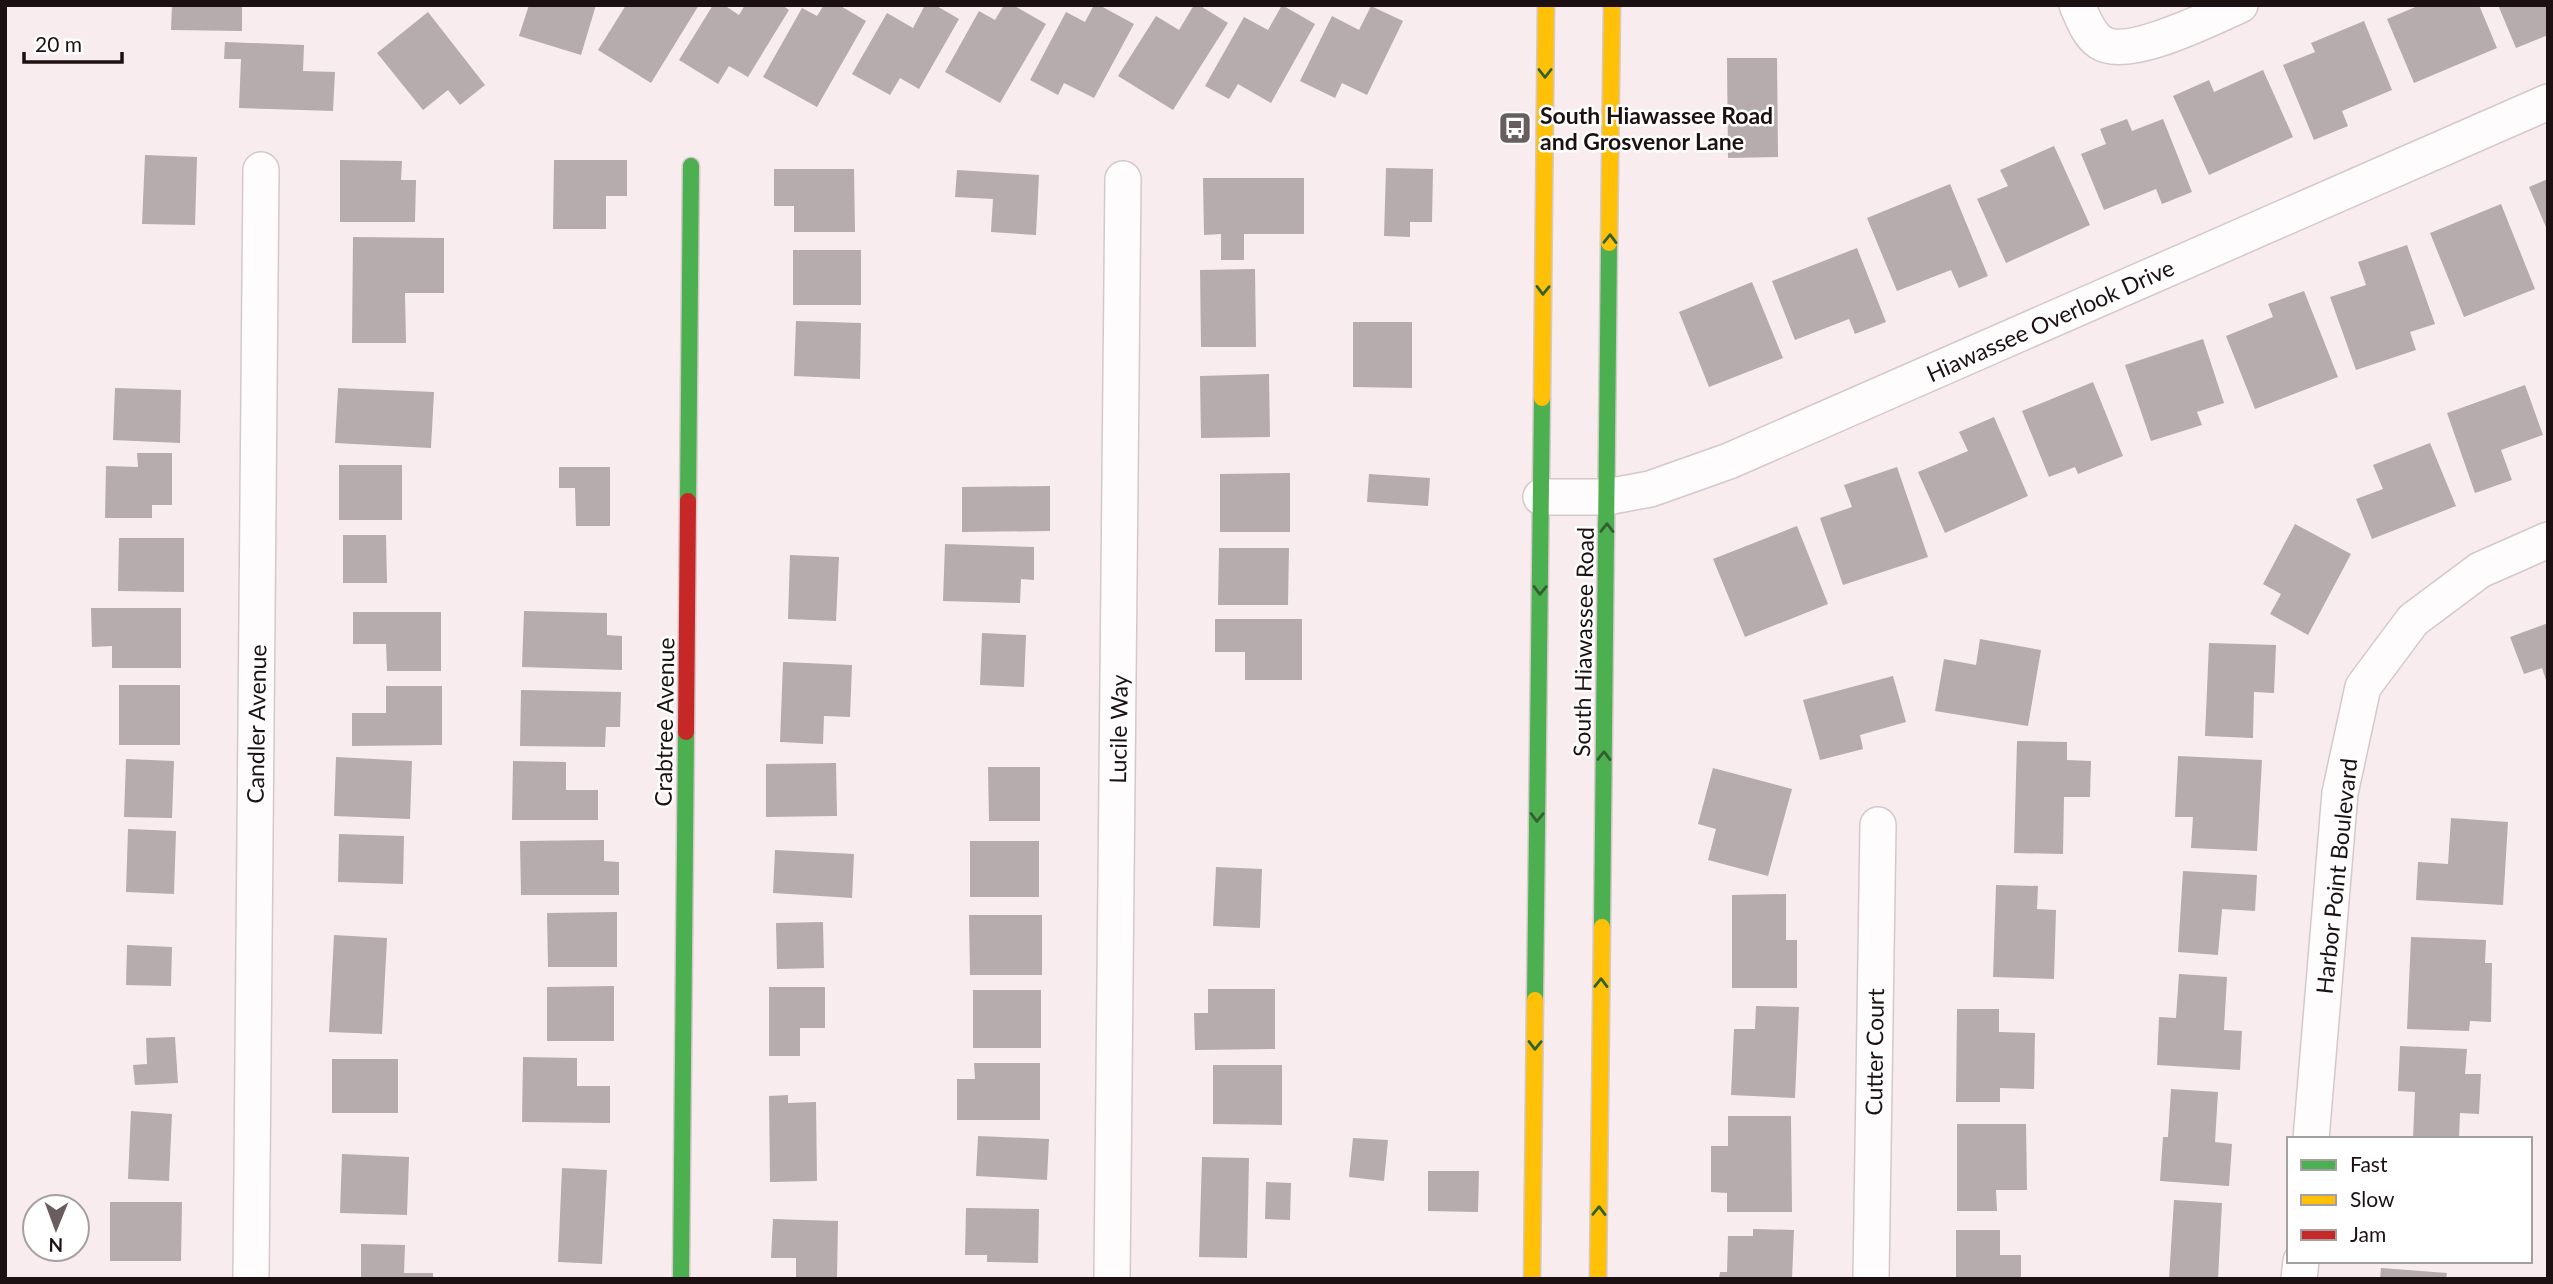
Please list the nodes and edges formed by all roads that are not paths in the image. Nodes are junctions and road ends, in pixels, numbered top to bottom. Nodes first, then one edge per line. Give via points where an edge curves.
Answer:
1 (1546, 5) edge
2 (1612, 5) edge
3 (2077, 5) edge
4 (2240, 5) edge
5 (2548, 102) edge
6 (691, 166) dead end
7 (261, 170) dead end
8 (1123, 179) dead end
9 (1541, 497) junction
10 (1607, 497) junction
11 (2548, 540) edge
12 (1878, 825) dead end
13 (2311, 1137) edge
14 (251, 1279) edge
15 (681, 1279) edge
16 (1112, 1279) edge
17 (1532, 1279) edge
18 (1598, 1279) edge
19 (1871, 1279) edge

1 -> 9 street, South Hiawassee Road
10 -> 2 street, South Hiawassee Road
3 - 4 street via 2086,27 2101,43 2123,47 2162,38
5 - 10 street, Hiawassee Overlook Drive via 1728,461 1650,489
6 - 15 street, Crabtree Avenue
7 - 14 street, Candler Avenue
8 - 16 street, Lucile Way
9 - 10 street, Hiawassee Overlook Drive
9 -> 17 street, South Hiawassee Road
18 -> 10 street, South Hiawassee Road
11 - 13 street, Harbor Point Boulevard via 2480,570 2413,620 2363,687 2340,793
12 - 19 street, Cutter Court

